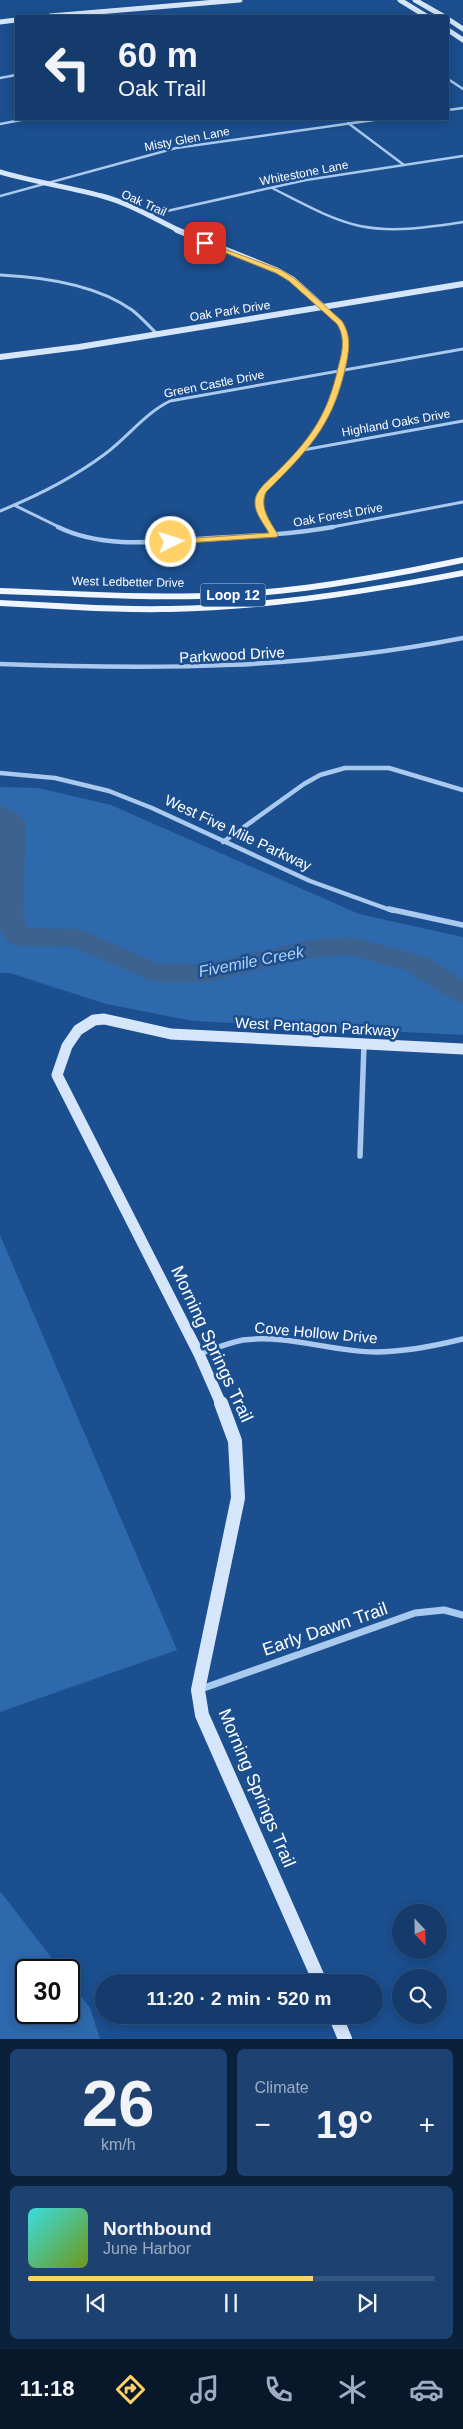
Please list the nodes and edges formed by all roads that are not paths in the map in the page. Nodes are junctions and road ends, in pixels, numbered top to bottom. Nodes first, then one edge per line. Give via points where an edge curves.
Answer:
1 (240, 0) edge
2 (400, 0) edge
3 (415, 0) edge
4 (62, 15) edge
5 (424, 15) edge
6 (440, 15) edge
7 (15, 20) edge
8 (449, 21) edge
9 (0, 22) edge
10 (463, 29) edge
11 (449, 31) edge
12 (463, 40) edge
13 (15, 75) edge
14 (0, 78) edge
15 (449, 80) edge
16 (463, 89) edge
17 (463, 108) edge
18 (449, 110) edge
19 (21, 120) edge
20 (372, 120) edge
21 (348, 123) junction
22 (0, 124) edge
23 (463, 156) edge
24 (404, 165) junction
25 (0, 172) edge
26 (42, 184) junction
27 (271, 188) junction
28 (0, 196) edge
29 (149, 214) junction
30 (463, 222) edge
31 (0, 275) edge
32 (463, 284) edge
33 (323, 307) junction
34 (157, 334) junction
35 (463, 350) edge
36 (0, 357) edge
37 (342, 370) junction
38 (463, 421) edge
39 (304, 450) junction
40 (463, 502) edge
41 (14, 505) junction
42 (0, 510) edge
43 (274, 535) junction
44 (463, 560) edge
45 (426, 568) junction
46 (463, 572) edge
47 (437, 578) junction
48 (0, 591) edge
49 (0, 603) edge
50 (463, 638) edge
51 (0, 664) edge
52 (0, 773) edge
53 (463, 790) edge
54 (223, 842) junction
55 (463, 925) edge
56 (171, 1034) joint
57 (364, 1044) junction
58 (463, 1049) edge
59 (360, 1156) dead end
60 (463, 1339) edge
61 (198, 1354) junction
62 (463, 1614) edge
63 (198, 1690) junction
64 (316, 1974) edge
65 (339, 2024) edge
66 (345, 2039) edge

1 - 4 street
2 - 5 street
3 - 6 street
7 - 9 street
8 - 10 street
11 - 12 street
13 - 14 street
15 - 16 street
17 - 18 street
19 - 22 street
20 - 21 street, Misty Glen Lane
21 - 24 street
21 - 26 street, Misty Glen Lane via 176,148
23 - 24 street, Whitestone Lane
24 - 27 street, Whitestone Lane
25 - 26 street, Oak Trail
26 - 28 street, Misty Glen Lane
26 - 29 street, Oak Trail via 102,196
27 - 29 street, Whitestone Lane
27 - 30 street via 361,226 408,228
29 - 33 street, Oak Trail via 188,236 278,271
31 - 34 street via 45,280 105,296 138,314
32 - 33 street, Oak Park Drive
33 - 34 street, Oak Park Drive
33 - 37 street, Oak Trail via 344,330 346,348
34 - 36 street, Oak Park Drive
35 - 37 street, Green Castle Drive
37 - 39 street, Oak Trail via 335,397
37 - 41 street, Green Castle Drive via 182,398 160,405 104,455 69,478
38 - 39 street, Highland Oaks Drive
39 - 43 street, Oak Trail via 263,491 259,500 260,509
40 - 43 street, Oak Forest Drive
41 - 42 street, Green Castle Drive
41 - 43 street, Oak Forest Drive via 61,530 101,541 151,543
44 - 45 main road, West Ledbetter Drive / Loop 12
45 - 47 main road
45 - 48 main road, West Ledbetter Drive / Loop 12 via 333,585 227,595
46 - 47 main road, West Ledbetter Drive / Loop 12
47 - 49 main road, West Ledbetter Drive / Loop 12 via 339,595 233,606 170,609
50 - 51 street, Parkwood Drive via 343,658 228,668 105,669
52 - 54 street, West Five Mile Parkway via 68,780 107,790 146,804
53 - 54 street via 388,768 345,768 320,775 304,784
54 - 55 street, West Five Mile Parkway via 356,899
56 - 57 street, West Pentagon Parkway
56 - 61 street, Morning Springs Trail via 93,1019 72,1034 62,1053 57,1075
57 - 58 street, West Pentagon Parkway
57 - 59 street
60 - 61 street, Cove Hollow Drive via 425,1348 376,1352 246,1340
61 - 63 street, Morning Springs Trail via 224,1408 235,1441 238,1498
62 - 63 street, Early Dawn Trail via 444,1610 415,1613
63 - 64 street, Morning Springs Trail via 202,1715
65 - 66 street

